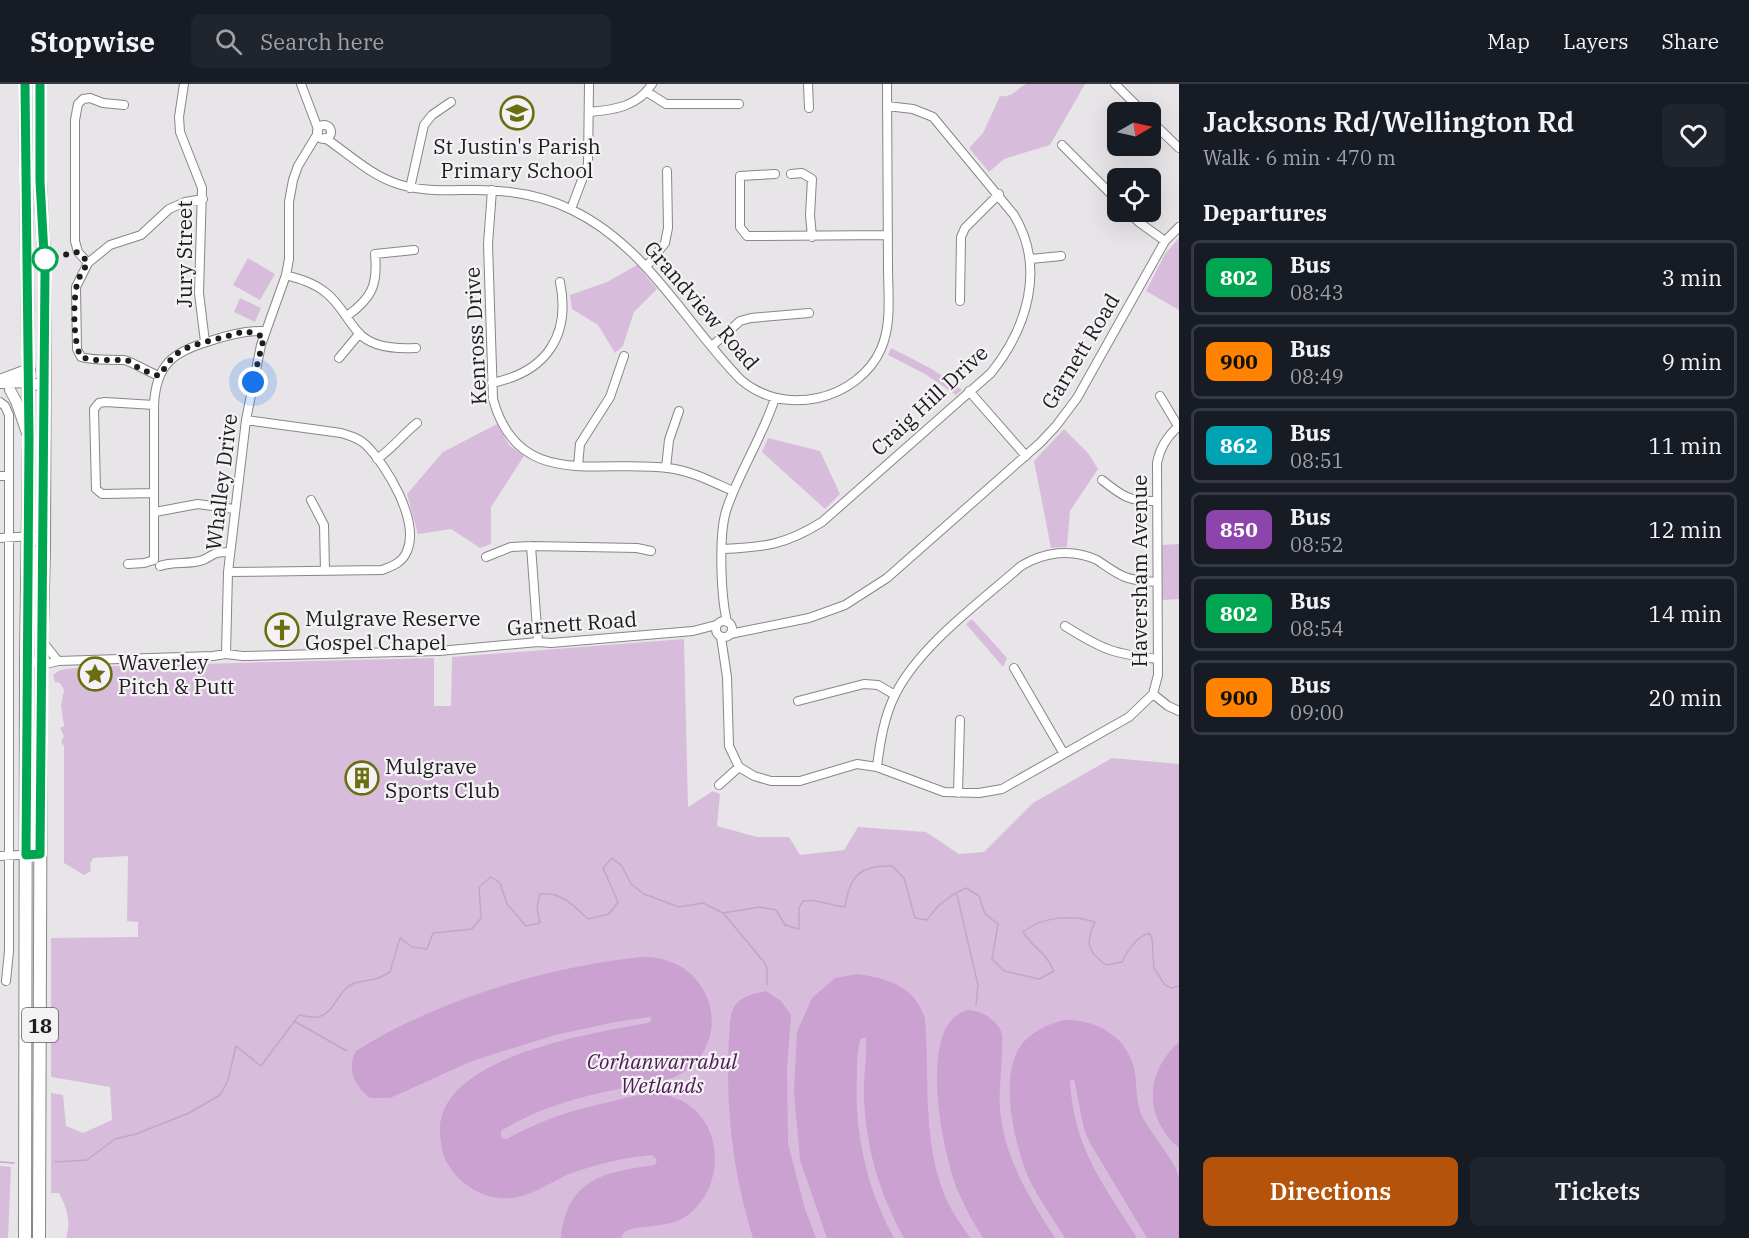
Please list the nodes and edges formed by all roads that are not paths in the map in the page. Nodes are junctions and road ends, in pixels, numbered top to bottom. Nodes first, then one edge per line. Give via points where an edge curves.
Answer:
1 (25, 84) edge
2 (40, 84) edge
3 (183, 84) edge
4 (300, 84) edge
5 (589, 84) edge
6 (808, 84) edge
7 (887, 84) edge
8 (1116, 84) edge
9 (649, 88) edge
10 (451, 102) dead end
11 (1133, 102) edge
12 (739, 104) dead end
13 (124, 105) dead end
14 (887, 106) junction
15 (809, 108) dead end
16 (589, 112) junction
17 (1161, 131) edge
18 (323, 133) junction
19 (1062, 145) dead end
20 (1179, 148) edge
21 (668, 171) dead end
22 (775, 174) dead end
23 (792, 174) dead end
24 (410, 188) junction
25 (494, 190) junction
26 (1107, 190) edge
27 (999, 195) junction
28 (203, 199) junction
29 (571, 209) junction
30 (1139, 222) edge
31 (1179, 227) edge
32 (888, 235) junction
33 (812, 237) junction
34 (1165, 241) junction
35 (414, 250) dead end
36 (1061, 256) dead end
37 (1031, 259) junction
38 (88, 262) junction
39 (646, 267) junction
40 (286, 275) junction
41 (560, 282) dead end
42 (960, 302) dead end
43 (808, 313) dead end
44 (347, 316) junction
45 (264, 334) junction
46 (358, 334) junction
47 (207, 341) junction
48 (712, 346) junction
49 (416, 348) dead end
50 (624, 356) dead end
51 (339, 358) dead end
52 (159, 376) junction
53 (29, 381) junction
54 (0, 382) edge
55 (492, 382) junction
56 (44, 387) junction
57 (5, 390) edge
58 (969, 391) junction
59 (1160, 396) dead end
60 (772, 398) junction
61 (3, 404) edge
62 (154, 405) junction
63 (679, 411) dead end
64 (246, 420) junction
65 (417, 423) dead end
66 (1179, 426) edge
67 (29, 439) junction
68 (1026, 456) junction
69 (377, 459) junction
70 (578, 466) junction
71 (666, 468) junction
72 (5, 476) edge
73 (1102, 480) dead end
74 (733, 491) junction
75 (154, 494) junction
76 (311, 500) dead end
77 (1156, 501) junction
78 (234, 508) junction
79 (154, 512) junction
80 (28, 536) junction
81 (5, 538) edge
82 (531, 546) junction
83 (723, 549) junction
84 (44, 550) junction
85 (651, 551) dead end
86 (229, 552) junction
87 (486, 557) dead end
88 (128, 564) dead end
89 (160, 566) dead end
90 (325, 571) junction
91 (228, 572) junction
92 (1157, 582) junction
93 (27, 597) junction
94 (43, 598) junction
95 (1065, 626) dead end
96 (724, 629) junction
97 (42, 641) junction
98 (538, 642) junction
99 (226, 654) junction
100 (1158, 659) junction
101 (26, 660) junction
102 (58, 661) junction
103 (41, 663) junction
104 (1014, 668) dead end
105 (895, 694) junction
106 (1153, 694) junction
107 (798, 702) dead end
108 (1179, 711) edge
109 (960, 720) dead end
110 (1064, 754) junction
111 (877, 766) junction
112 (740, 767) junction
113 (719, 785) dead end
114 (958, 793) junction
115 (40, 854) junction
116 (4, 855) edge
117 (26, 855) junction
118 (6, 981) dead end
119 (25, 1238) edge
120 (39, 1238) edge

1 - 53 highway, 18
2 - 56 highway, 18
3 - 28 street, Jury Street via 180,132 199,175
4 - 18 street
5 - 16 street
6 - 15 street
7 - 14 street, Grandview Road
8 - 11 street
9 - 12 street via 666,104
9 - 16 street via 632,104
10 - 24 street via 424,125
13 - 38 street via 90,98 78,104 75,241 78,252
14 - 27 street, Craig Hill Drive via 933,117
14 - 32 street, Grandview Road
16 - 29 street via 588,164
17 - 20 street
18 - 24 street, Grandview Road via 374,173
18 - 40 street, Whalley Drive via 298,166 288,202 291,243
19 - 26 street
21 - 39 street via 665,243
22 - 33 street via 740,176 741,231 751,238
23 - 33 street via 812,178
24 - 25 street, Grandview Road
25 - 29 street, Grandview Road via 534,196
25 - 55 street, Kenross Drive via 489,244
27 - 37 street, Craig Hill Drive via 1024,231
27 - 42 street via 965,228 961,237
28 - 38 street via 169,208 141,235 110,245
28 - 47 street, Jury Street via 199,293
29 - 39 street, Grandview Road via 610,233
30 - 34 street
31 - 34 street, Garnett Road
32 - 33 street
32 - 60 street, Grandview Road via 887,322 873,363 857,380 837,392 801,400
34 - 68 street, Garnett Road via 1077,398
35 - 44 street via 375,254 376,281 372,290 362,305
36 - 37 street
37 - 58 street, Craig Hill Drive via 1025,313 1000,361
38 - 52 street via 79,278 75,299 77,349 81,357 127,360
39 - 48 street, Grandview Road
40 - 44 street via 325,292
40 - 45 street, Whalley Drive
41 - 55 street via 564,312 556,338 529,370
43 - 48 street via 740,321
44 - 46 street
45 - 47 street via 246,331
45 - 64 street, Whalley Drive
46 - 49 street via 396,349
46 - 51 street
47 - 52 street via 174,355
48 - 60 street, Grandview Road via 741,380
50 - 70 street via 610,397 580,444
52 - 62 street
53 - 54 highway
53 - 56 main road
53 - 57 main road
53 - 67 highway, 18
55 - 70 street, Kenross Drive via 497,415 513,440 539,459 563,467
56 - 84 highway, 18
57 - 67 main road via 20,410
58 - 68 street
58 - 83 street, Craig Hill Drive via 822,522 801,535 768,546
59 - 66 street
60 - 74 street via 768,416
61 - 72 street via 9,415
62 - 75 street
62 - 75 street via 105,402 94,409 96,489 102,494
63 - 71 street via 669,440
64 - 69 street via 354,437
64 - 78 street, Whalley Drive
65 - 69 street
66 - 77 street, Haversham Avenue via 1159,450
67 - 80 highway, 18
68 - 96 street, Garnett Road via 866,593 809,618
69 - 90 street via 400,495 410,528 407,552 393,566 382,570
70 - 71 street, Kenross Drive
71 - 74 street, Kenross Drive via 689,472
72 - 81 street
73 - 77 street via 1122,496
74 - 83 street via 723,524
75 - 79 street
76 - 90 street via 324,525
77 - 92 street, Haversham Avenue
78 - 79 street via 198,504
78 - 86 street, Whalley Drive
79 - 88 street via 154,560
80 - 81 street
80 - 84 street via 36,538
80 - 93 highway, 18
81 - 116 street
82 - 85 street
82 - 87 street via 511,547
82 - 98 street
83 - 96 street
84 - 94 highway, 18
86 - 89 street
86 - 91 street, Whalley Drive
90 - 91 street
91 - 99 street, Whalley Drive
92 - 100 street, Haversham Avenue
92 - 105 street via 1123,576 1095,559 1074,553 1031,560 922,654
93 - 94 highway
93 - 101 highway, 18
94 - 97 highway, 18
95 - 100 street via 1096,646
96 - 98 street, Garnett Road
96 - 112 street via 728,737
97 - 102 street
97 - 103 highway, 18
98 - 99 street, Garnett Road via 439,651
99 - 102 street, Garnett Road
100 - 106 street, Haversham Avenue
101 - 103 street, Garnett Road
101 - 117 highway, 18
102 - 103 street, Garnett Road
103 - 115 highway, 18
104 - 110 street
105 - 107 street via 878,685 864,684
105 - 111 street via 886,717
106 - 108 street
106 - 110 street, Haversham Avenue via 1129,717
109 - 114 street
110 - 114 street, Haversham Avenue via 1002,789
111 - 112 street, Haversham Avenue via 857,764 808,780 778,782 754,776
111 - 114 street, Haversham Avenue via 919,784
112 - 113 street
115 - 117 street
115 - 120 highway, 18
116 - 117 street
116 - 118 street via 9,969
117 - 119 highway, 18

